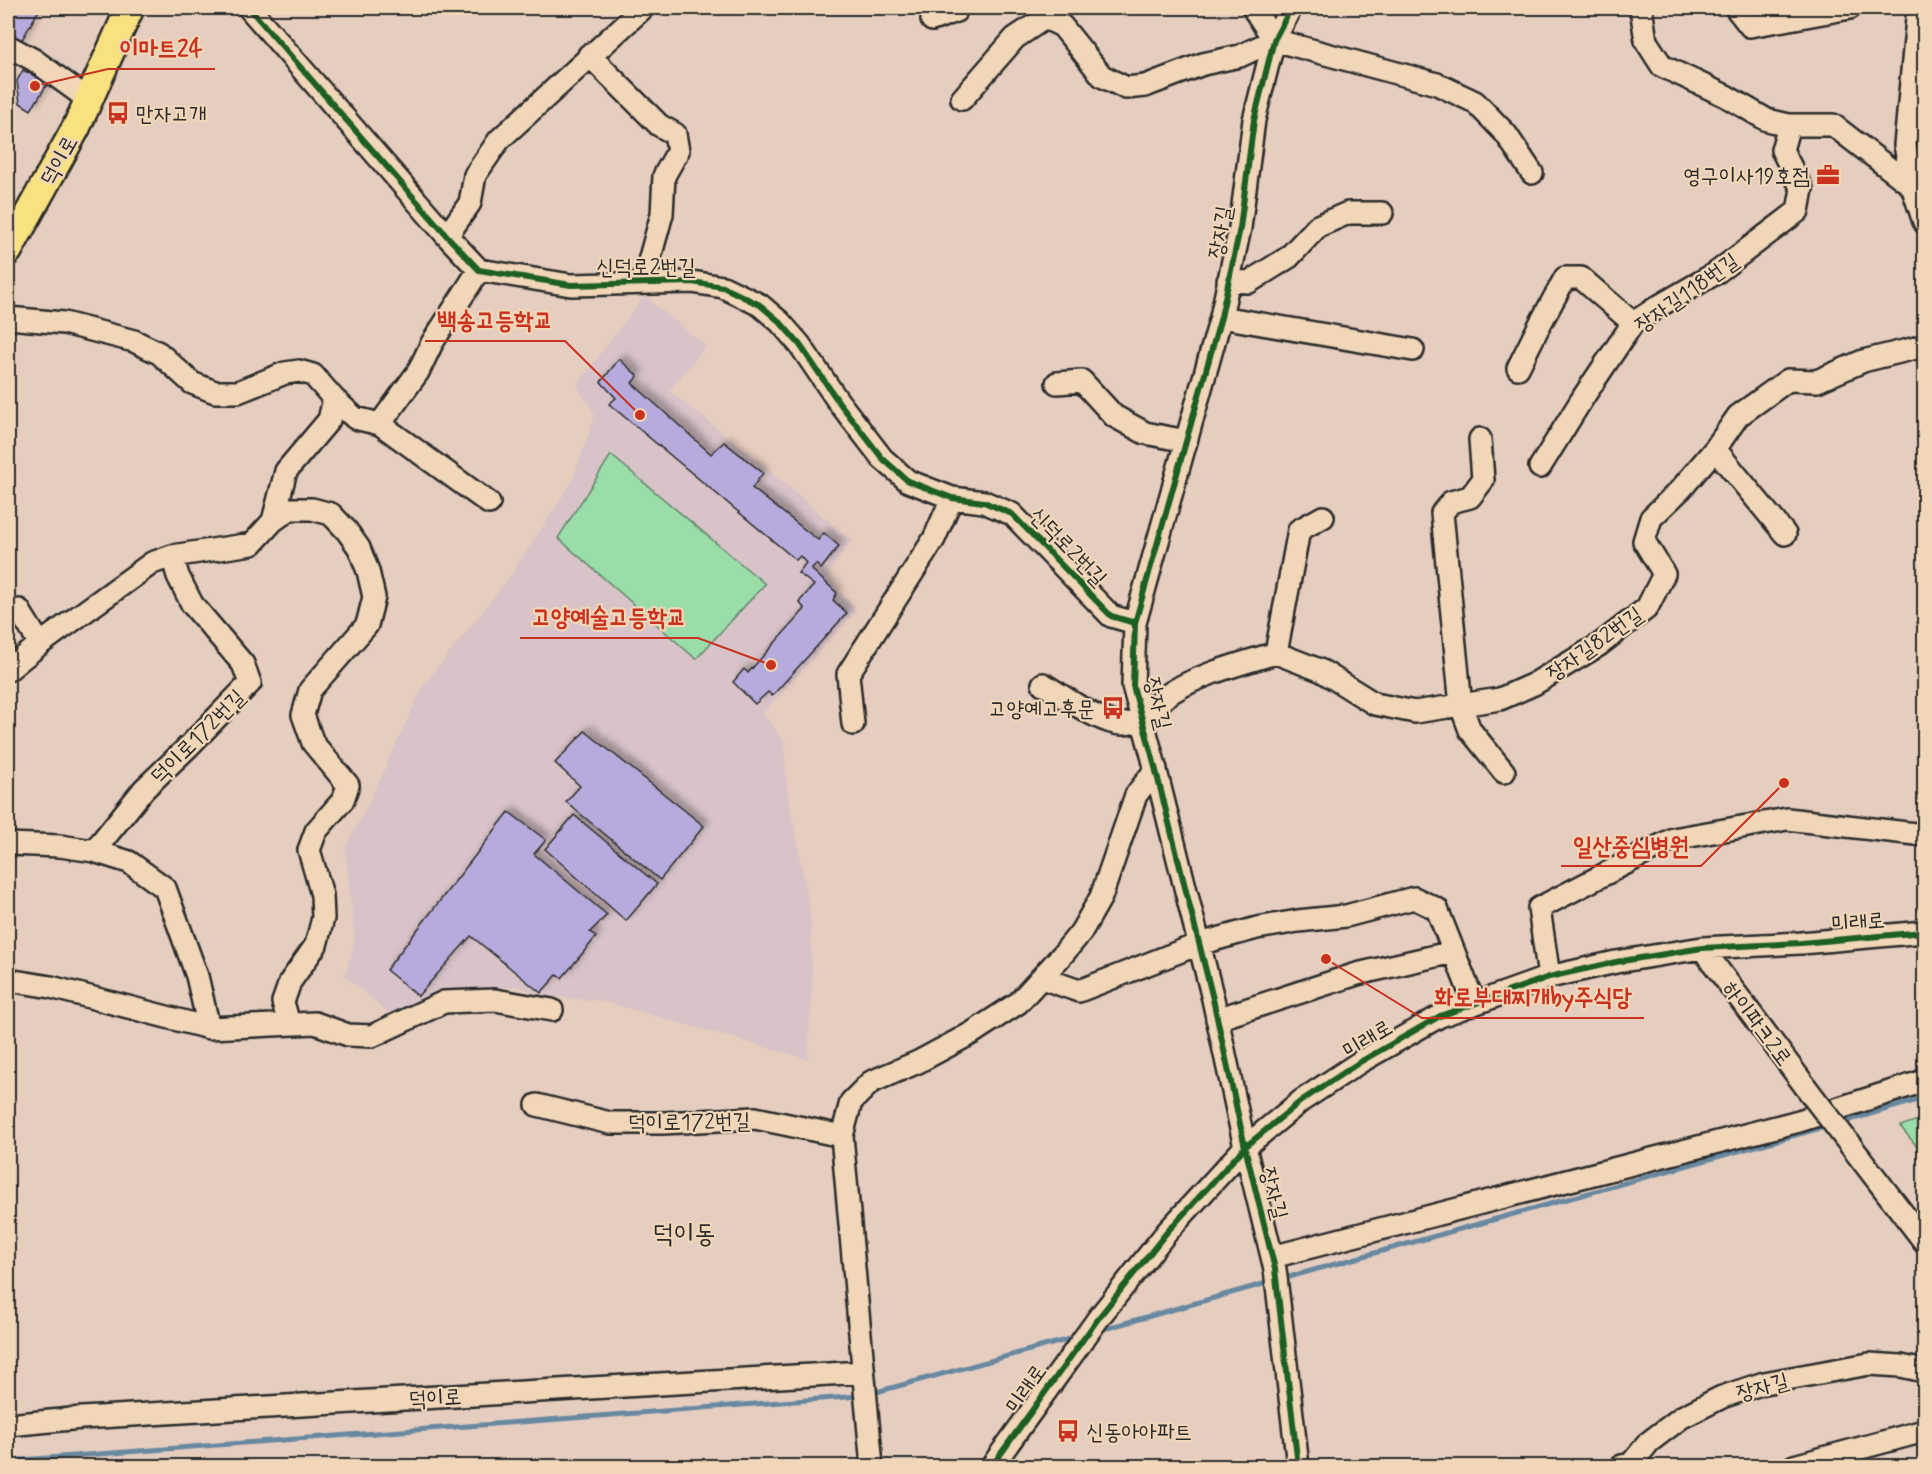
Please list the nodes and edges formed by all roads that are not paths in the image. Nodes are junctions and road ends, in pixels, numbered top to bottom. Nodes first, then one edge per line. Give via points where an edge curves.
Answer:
1 (130, 8) edge
2 (249, 8) edge
3 (643, 8) edge
4 (957, 8) edge
5 (1253, 8) edge
6 (1291, 8) edge
7 (1641, 8) edge
8 (1736, 8) edge
9 (1850, 8) edge
10 (1918, 8) edge
11 (932, 20) dead end
12 (1274, 40) junction
13 (8, 46) edge
14 (589, 55) junction
15 (963, 99) dead end
16 (89, 100) junction
17 (1789, 125) junction
18 (1532, 173) dead end
19 (1912, 186) junction
20 (1382, 213) dead end
21 (1924, 222) edge
22 (447, 236) junction
23 (8, 251) edge
24 (479, 270) junction
25 (1228, 281) junction
26 (643, 283) junction
27 (1221, 317) junction
28 (8, 318) edge
29 (1634, 323) junction
30 (1924, 346) edge
31 (1413, 350) dead end
32 (1518, 368) dead end
33 (1057, 383) dead end
34 (334, 399) junction
35 (380, 424) junction
36 (1480, 439) dead end
37 (1186, 441) junction
38 (1714, 449) junction
39 (1540, 467) dead end
40 (952, 498) junction
41 (489, 503) dead end
42 (1323, 517) dead end
43 (273, 521) junction
44 (1785, 534) dead end
45 (172, 556) junction
46 (19, 610) dead end
47 (1134, 623) junction
48 (40, 644) junction
49 (1276, 652) junction
50 (8, 670) edge
51 (1043, 684) dead end
52 (1461, 706) junction
53 (1143, 719) junction
54 (853, 724) dead end
55 (1156, 769) junction
56 (1504, 772) dead end
57 (1924, 835) edge
58 (8, 844) edge
59 (94, 850) junction
60 (1924, 932) edge
61 (1199, 945) junction
62 (1702, 948) junction
63 (1453, 952) junction
64 (1549, 977) junction
65 (1042, 978) junction
66 (8, 980) edge
67 (1474, 1003) junction
68 (552, 1010) dead end
69 (1217, 1019) junction
70 (289, 1024) junction
71 (209, 1028) junction
72 (1924, 1081) edge
73 (537, 1105) dead end
74 (842, 1136) junction
75 (1245, 1147) junction
76 (1924, 1241) edge
77 (1274, 1263) junction
78 (1924, 1371) edge
79 (864, 1378) junction
80 (8, 1425) edge
81 (1924, 1431) edge
82 (872, 1467) edge
83 (992, 1467) edge
84 (1298, 1467) edge
85 (1622, 1467) edge
86 (1794, 1467) edge

1 - 16 main road, 덕이로
2 - 22 street
3 - 14 street
4 - 11 street
5 - 12 street
6 - 12 street, 장자길
7 - 17 street via 1646,41 1662,66 1767,120
8 - 9 street via 1750,26
10 - 19 street via 1905,145
12 - 15 street via 1240,56 1203,64 1145,86 1126,88 1102,76 1062,26 1045,18 1015,38
12 - 18 street via 1437,84 1475,102 1506,134
12 - 25 street, 장자길 via 1254,120 1240,228
13 - 16 street
14 - 22 street via 499,140 475,175 470,203
14 - 26 street, 신덕로2번길 via 659,125 675,134 678,151 664,176 662,214
16 - 23 main road, 덕이로
17 - 19 street via 1833,125
17 - 29 street, 장자길118번길 via 1782,150 1802,189 1798,211 1716,273
19 - 21 street
20 - 25 street, 장자길 via 1348,213 1318,226 1289,257 1249,282
22 - 24 street
24 - 26 street, 신덕로2번길 via 571,285
24 - 35 street via 418,372
25 - 27 street, 장자길
26 - 40 street, 신덕로2번길 via 723,286 760,305 800,345 882,458 908,481
27 - 31 street
27 - 37 street, 장자길
28 - 34 street via 64,323 134,341 159,353 192,383 215,392 238,392 298,370 313,375
29 - 32 street via 1581,278 1565,278
29 - 39 street, 장자길118번길
30 - 38 street, 장자길82번길 via 1863,361 1816,381 1788,380 1738,416
33 - 37 street via 1082,381 1114,417 1145,433
34 - 35 street via 355,418
34 - 43 street via 329,420 286,471
35 - 41 street
36 - 52 street via 1483,480 1470,496 1451,502 1442,513
37 - 47 street, 장자길
38 - 44 street
38 - 52 street, 장자길82번길 via 1651,518 1644,541 1664,574 1647,608 1599,645 1534,684 1500,699
40 - 47 street, 신덕로2번길 via 984,502 1012,514 1111,616
40 - 54 street via 934,539 848,674
42 - 49 street via 1299,530
43 - 45 street via 252,544
43 - 70 street via 290,509 331,514 359,548 374,597 367,625 310,690 303,715 313,743 348,785 343,800 316,831 309,850 322,895 323,918 316,945 290,982 283,1002
45 - 48 street via 152,563
45 - 59 street, 덕이로172번길 via 192,604 243,664 250,683 144,789
46 - 48 street
47 - 53 street, 장자길 via 1133,686
48 - 50 street
49 - 52 street, 장자길82번길 via 1322,671 1375,704 1415,712
49 - 53 street via 1197,680 1167,696
51 - 53 street via 1100,719 1124,724
52 - 56 street via 1470,730
53 - 55 street, 장자길
55 - 61 street, 장자길
55 - 65 street via 1136,795 1101,897 1081,932
57 - 64 street via 1786,819 1673,839 1539,908
58 - 59 street
59 - 71 street via 129,862 165,888 197,976
60 - 62 street, 미래로
61 - 63 street via 1257,928 1346,916 1414,898 1437,909
61 - 65 street via 1079,991
61 - 69 street, 장자길
62 - 64 street, 미래로
62 - 76 street, 하이파크2로, bridge
63 - 67 street
63 - 69 street via 1357,974
64 - 67 street, 미래로
65 - 74 street via 1018,1003 972,1033 871,1082 851,1102
66 - 71 street via 51,987
67 - 75 street, 미래로 via 1440,1016 1360,1062 1301,1101
68 - 70 street via 495,1000 444,1002 372,1036 348,1035 315,1023
69 - 75 street, 장자길
70 - 71 street
72 - 77 street via 1799,1121
73 - 74 street, 덕이로172번길 via 610,1123 755,1118
74 - 79 street
75 - 77 street, 장자길
75 - 83 street, 미래로 via 1167,1232 1100,1316
77 - 84 street, 장자길
78 - 85 street, 장자길 via 1869,1364 1764,1383 1722,1397 1682,1417 1649,1442 1631,1464
79 - 80 street, 덕이로
79 - 82 street
81 - 86 street

